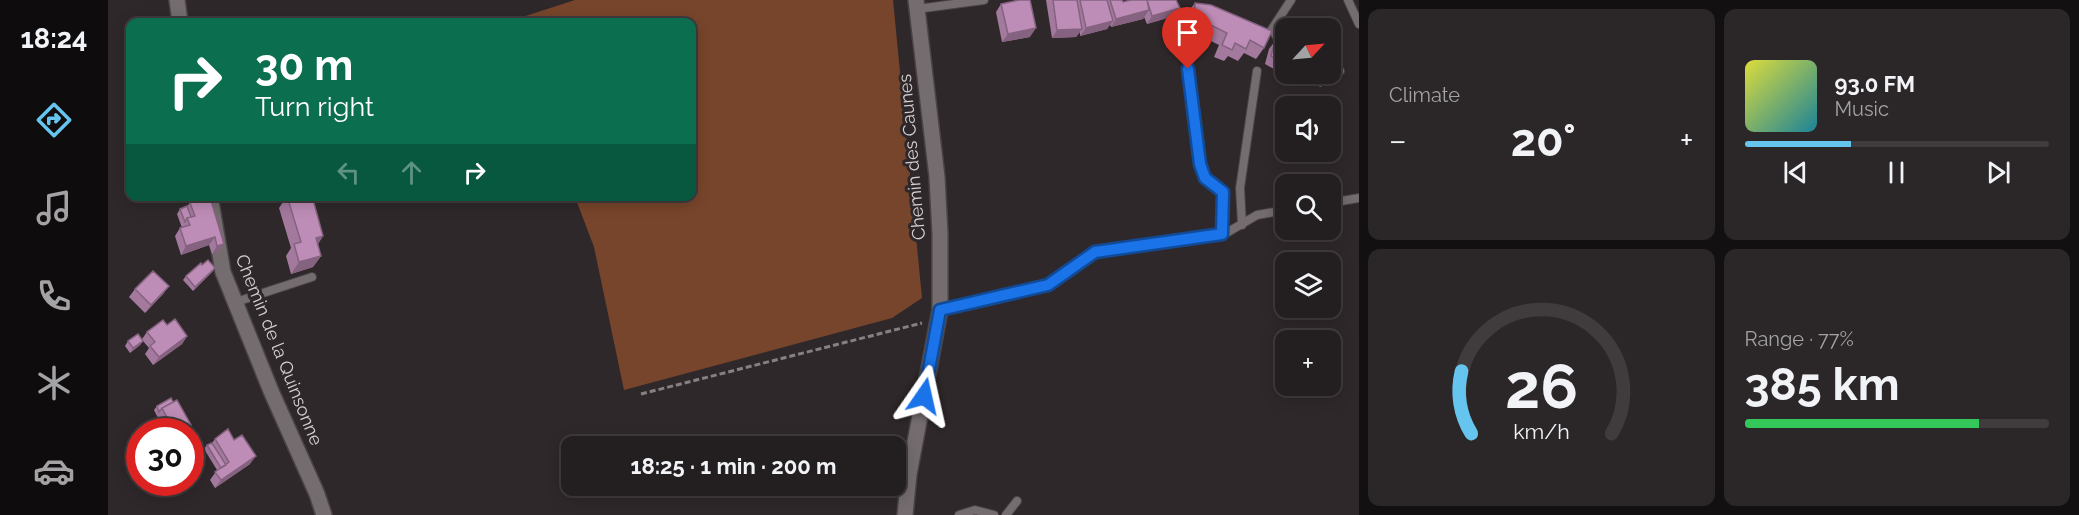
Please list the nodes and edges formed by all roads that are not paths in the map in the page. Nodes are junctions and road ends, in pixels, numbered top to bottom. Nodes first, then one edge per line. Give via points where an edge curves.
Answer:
1 (177, 0) edge
2 (984, 0) edge
3 (1291, 0) edge
4 (1348, 0) edge
5 (916, 5) edge
6 (179, 18) edge
7 (1279, 18) edge
8 (1359, 24) edge
9 (1188, 69) dead end
10 (1257, 71) dead end
11 (1359, 198) edge
12 (211, 201) edge
13 (1341, 201) edge
14 (1275, 212) edge
15 (1242, 225) junction
16 (1222, 234) junction
17 (312, 277) dead end
18 (236, 302) junction
19 (939, 315) junction
20 (1017, 501) dead end
21 (324, 515) edge
22 (905, 515) edge
23 (959, 515) edge
24 (994, 515) edge
25 (1005, 515) edge

1 - 6 street
2 - 5 lane
3 - 7 lane
4 - 8 lane
5 - 19 street, Chemin des Caunes via 937,177
9 - 16 lane via 1200,164 1205,178 1223,192
10 - 15 lane via 1240,188
11 - 13 lane
12 - 18 street, Chemin de la Quinsonne via 223,272
14 - 15 lane via 1257,215
15 - 16 lane
16 - 19 lane via 1095,252 1048,285
17 - 18 lane
18 - 21 street, Chemin de la Quinsonne
19 - 22 street, Chemin des Caunes
20 - 25 lane
23 - 24 lane via 975,510

